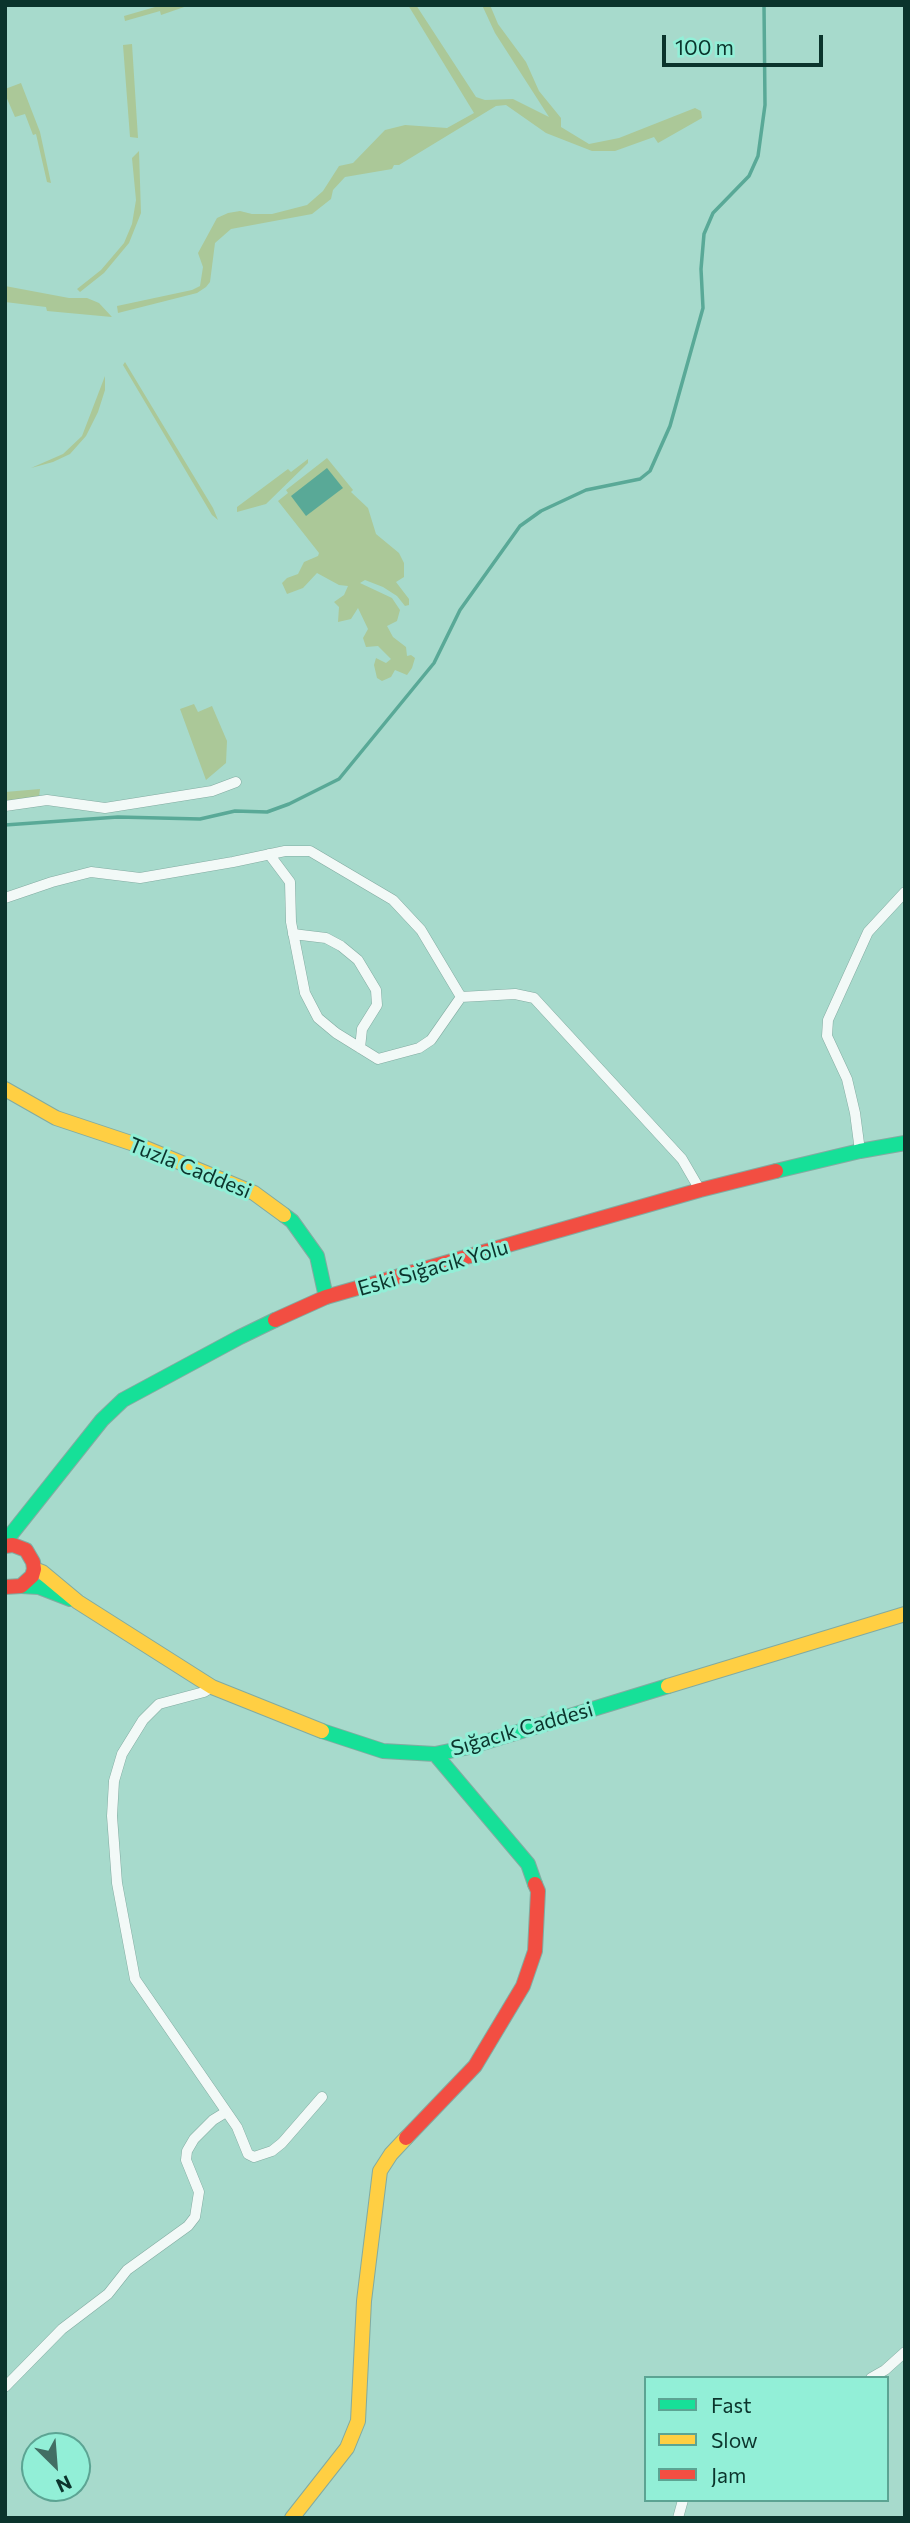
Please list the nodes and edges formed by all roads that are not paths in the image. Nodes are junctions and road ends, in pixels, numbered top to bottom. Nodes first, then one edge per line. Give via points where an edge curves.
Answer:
1 (236, 782) dead end
2 (5, 806) edge
3 (269, 854) junction
4 (905, 892) edge
5 (5, 898) edge
6 (293, 934) junction
7 (460, 997) junction
8 (360, 1048) junction
9 (5, 1088) edge
10 (905, 1143) edge
11 (860, 1151) junction
12 (700, 1190) junction
13 (326, 1297) junction
14 (28, 1516) junction
15 (5, 1544) edge
16 (32, 1562) junction
17 (10, 1588) edge
18 (78, 1602) junction
19 (905, 1614) edge
20 (212, 1687) junction
21 (435, 1754) junction
22 (322, 2096) dead end
23 (226, 2112) junction
24 (905, 2352) edge
25 (874, 2376) edge
26 (5, 2388) edge
27 (292, 2518) edge

1 - 2 street via 212,791 106,808 47,800
3 - 5 street via 139,878 90,872
3 - 6 street via 290,882
3 - 7 street via 310,851 393,900 421,930
4 - 11 street via 868,932 828,1020 827,1036 847,1079
6 - 8 street via 305,993 318,1018
6 - 8 street via 326,938 341,946 358,960 376,990 377,1005 362,1028
7 - 8 street via 432,1040 419,1048 378,1059
7 - 12 street via 515,994 534,998 682,1159
9 - 13 street, Tuzla Caddesi via 56,1118 143,1147 254,1193 292,1221 317,1256
10 - 11 street, Eski Sığacık Yolu
11 - 12 street, Eski Sığacık Yolu
12 - 13 street, Eski Sığacık Yolu
13 - 14 street, Eski Sığacık Yolu via 123,1400 102,1420
14 - 15 street, Eski Sığacık Yolu
14 - 16 street
15 - 16 street via 20,1546
16 - 17 street via 28,1582
16 - 18 street
17 - 18 street via 39,1587
18 - 20 street, Sığacık Caddesi
19 - 21 street, Sığacık Caddesi
20 - 21 street, Sığacık Caddesi via 383,1751
20 - 23 street via 159,1704 143,1720 122,1754 114,1781 112,1816 117,1883 135,1979
21 - 27 street via 528,1864 538,1891 534,1951 523,1986 475,2066 380,2171 364,2301 358,2421 346,2448
22 - 23 street via 282,2143 254,2157 248,2154
23 - 26 street via 194,2139 187,2151 199,2192 195,2217 188,2226 127,2270
24 - 25 street

